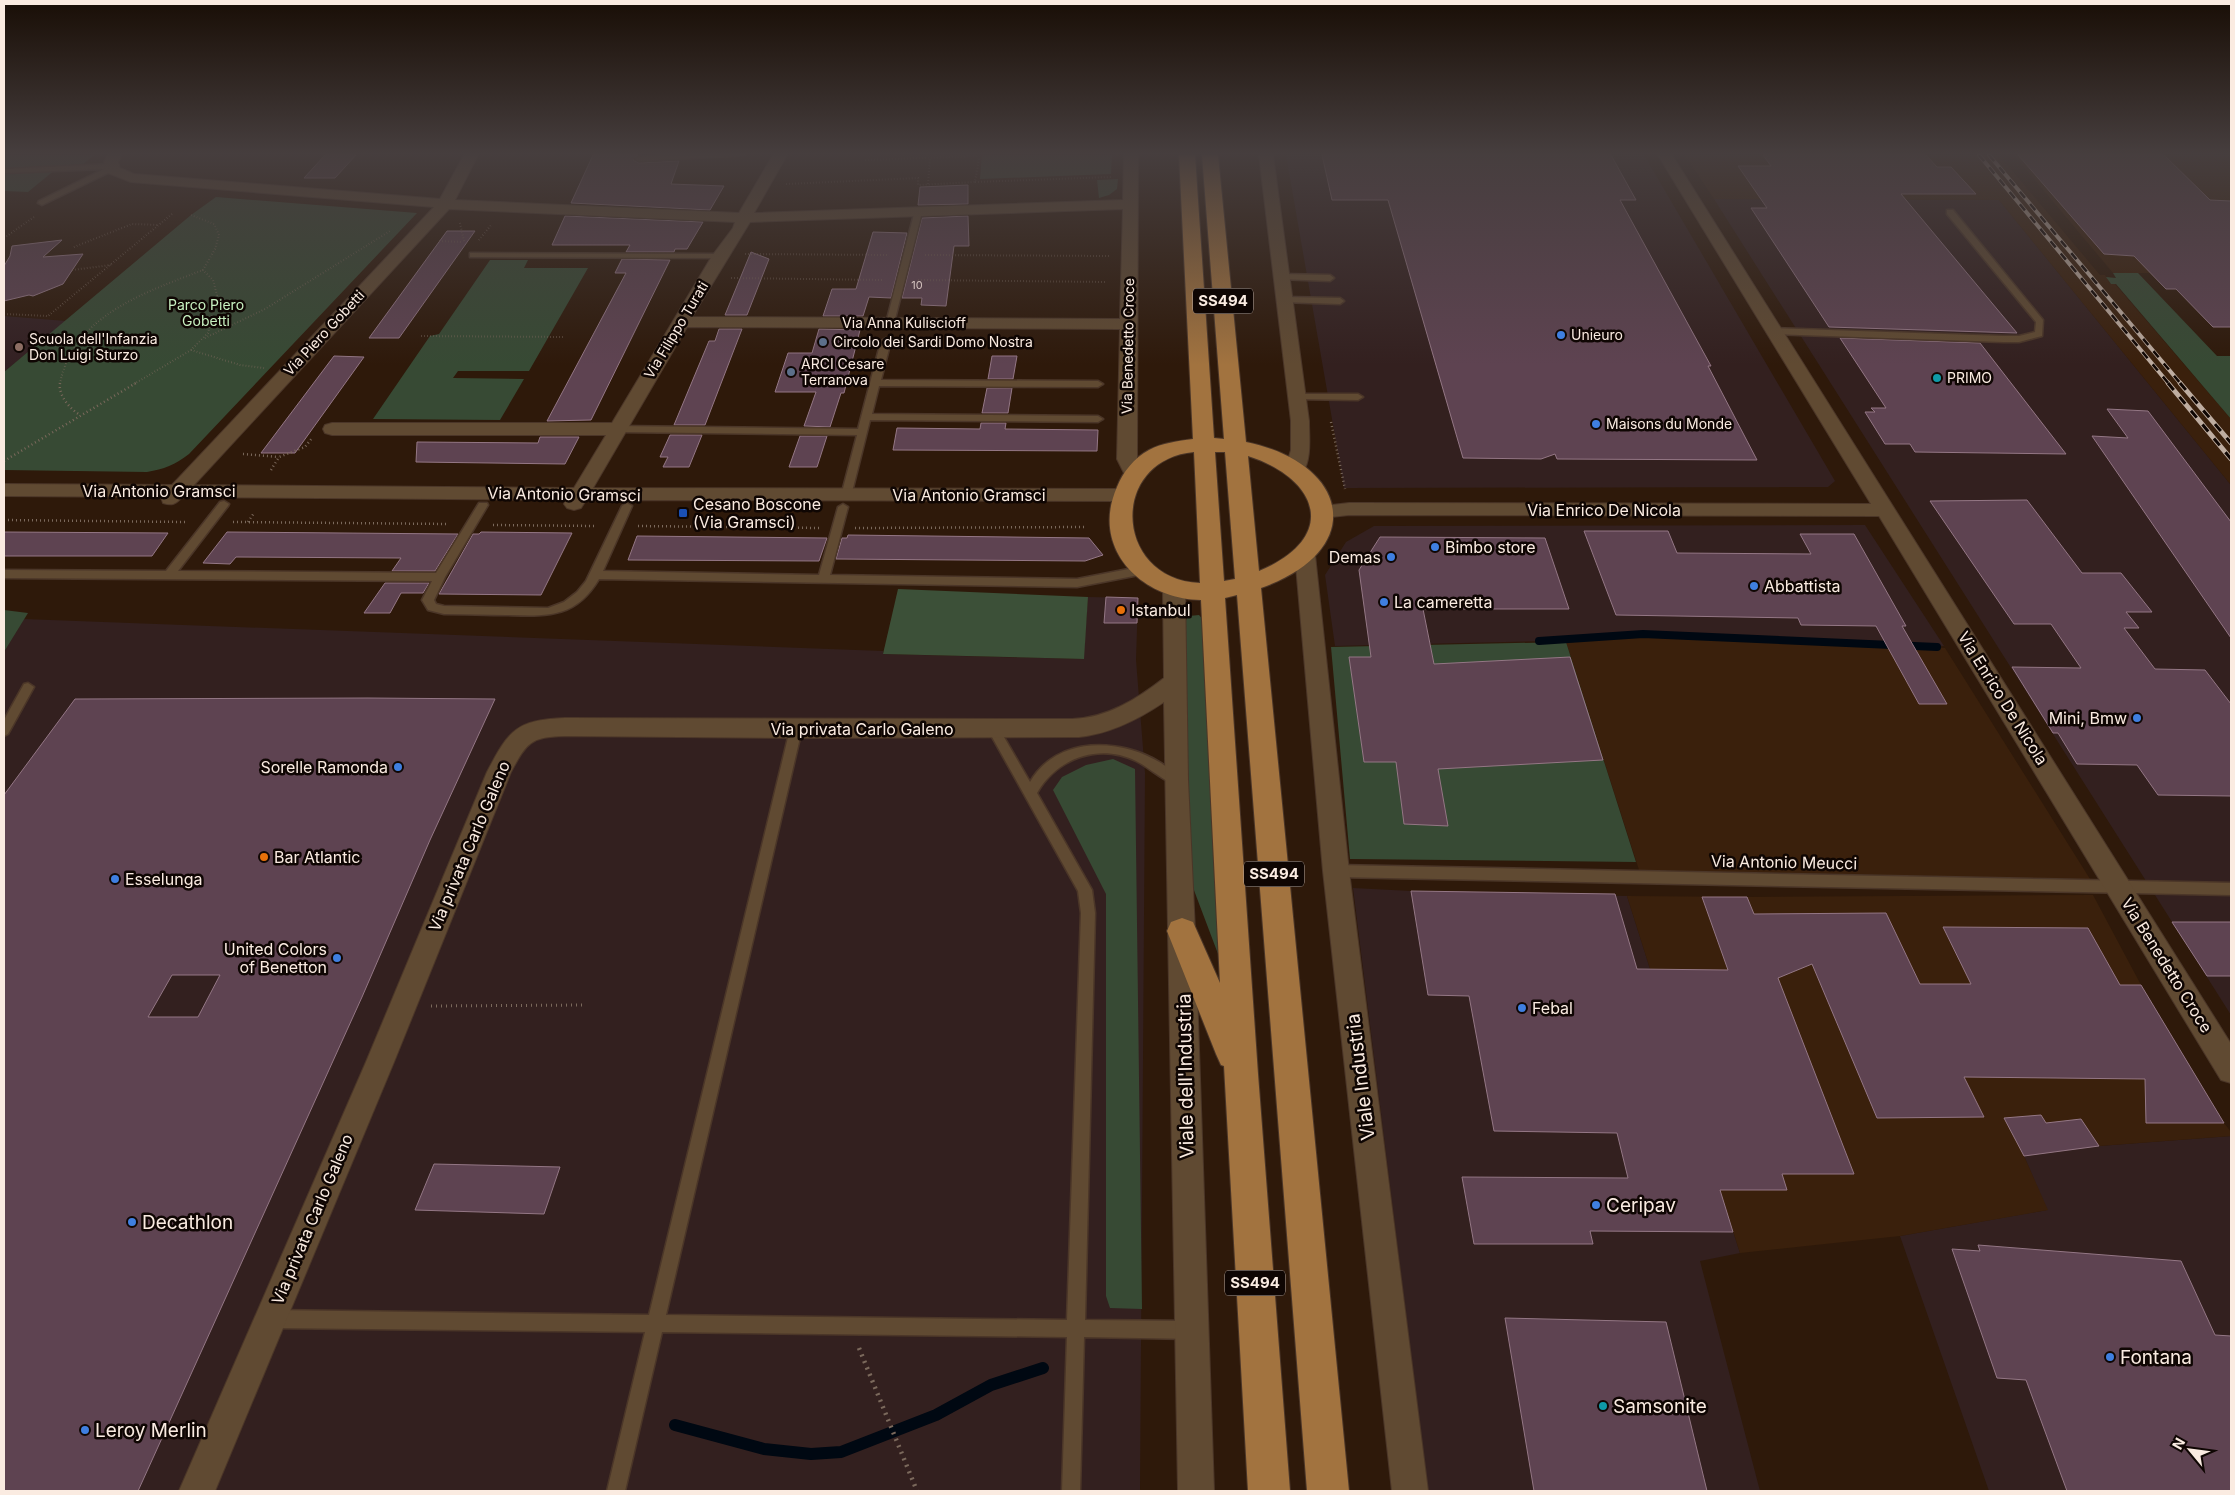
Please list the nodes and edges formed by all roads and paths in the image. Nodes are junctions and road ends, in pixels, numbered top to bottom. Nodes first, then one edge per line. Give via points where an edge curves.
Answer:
1 (22, 225) edge
2 (130, 225) edge
3 (153, 225) edge
4 (159, 225) joint
5 (212, 225) edge
6 (425, 225) edge
7 (742, 225) edge
8 (915, 225) edge
9 (1129, 225) edge
10 (1192, 225) edge
11 (1216, 225) edge
12 (1275, 225) edge
13 (1708, 225) edge
14 (1960, 225) edge
15 (392, 229) dead end
16 (4, 238) edge
17 (410, 241) junction
18 (74, 247) dead end
19 (474, 255) joint
20 (720, 256) junction
21 (112, 265) junction
22 (72, 270) dead end
23 (203, 270) junction
24 (1282, 277) junction
25 (1330, 278) dead end
26 (1284, 300) junction
27 (1340, 301) dead end
28 (4, 314) edge
29 (681, 322) junction
30 (890, 323) junction
31 (1127, 324) junction
32 (1774, 331) junction
33 (421, 336) dead end
34 (563, 337) dead end
35 (203, 340) junction
36 (886, 341) dead end
37 (191, 350) junction
38 (289, 371) junction
39 (876, 382) junction
40 (1098, 384) dead end
41 (1297, 397) junction
42 (1358, 397) dead end
43 (80, 415) junction
44 (867, 417) junction
45 (1098, 419) dead end
46 (1332, 422) dead end
47 (332, 428) joint
48 (617, 429) junction
49 (863, 432) junction
50 (1204, 445) junction
51 (1236, 446) junction
52 (237, 454) dead end
53 (280, 457) junction
54 (4, 461) edge
55 (1294, 470) junction
56 (276, 472) dead end
57 (4, 490) edge
58 (1127, 493) junction
59 (172, 497) junction
60 (577, 499) junction
61 (845, 501) junction
62 (4, 503) edge
63 (224, 504) junction
64 (483, 505) junction
65 (627, 506) junction
66 (1349, 509) junction
67 (1887, 510) junction
68 (1322, 512) junction
69 (254, 513) dead end
70 (4, 520) edge
71 (210, 522) junction
72 (248, 522) junction
73 (471, 524) junction
74 (618, 525) junction
75 (1087, 527) dead end
76 (837, 528) junction
77 (1305, 555) junction
78 (1144, 570) junction
79 (4, 574) edge
80 (168, 575) junction
81 (595, 575) junction
82 (439, 577) junction
83 (824, 578) junction
84 (1248, 586) junction
85 (1174, 589) junction
86 (1212, 591) junction
87 (1175, 671) junction
88 (28, 687) dead end
89 (993, 728) junction
90 (796, 729) junction
91 (4, 731) edge
92 (1176, 780) junction
93 (1030, 793) junction
94 (1336, 871) junction
95 (2118, 886) junction
96 (2231, 889) edge
97 (1182, 931) junction
98 (586, 1005) dead end
99 (460, 1006) dead end
100 (2231, 1070) edge
101 (1241, 1074) junction
102 (270, 1319) junction
103 (656, 1323) junction
104 (850, 1327) junction
105 (1076, 1328) junction
106 (1192, 1330) junction
107 (197, 1491) edge
108 (616, 1491) edge
109 (917, 1491) edge
110 (1071, 1491) edge
111 (1196, 1491) edge
112 (1269, 1491) edge
113 (1328, 1491) edge
114 (1410, 1491) edge

1 - 16 path
2 - 18 path
3 - 4 path
4 - 21 path
5 - 23 path via 218,230 218,242
6 - 17 street, Via Piero Gobetti
7 - 20 street, Via Filippo Turati
8 - 30 lane
9 - 31 street, Via Benedetto Croce
10 - 50 main road, SS494
11 - 51 main road, SS494
12 - 24 street
13 - 32 street, Via Enrico De Nicola
14 - 32 lane via 2040,322 2039,334 2003,339
15 - 35 path via 266,309
17 - 19 path via 478,242
17 - 38 street, Via Piero Gobetti
19 - 20 lane
20 - 29 street, Via Filippo Turati
21 - 22 path
21 - 28 path via 48,316
23 - 35 path via 214,280 218,295 208,333
23 - 43 path via 140,295 116,308 82,334 68,354 59,387 70,409
24 - 25 lane
24 - 26 street
26 - 27 lane
26 - 41 street
29 - 30 street, Via Anna Kuliscioff
29 - 48 street, Via Filippo Turati
30 - 31 street, Via Anna Kuliscioff
31 - 58 street, Via Benedetto Croce
32 - 67 street, Via Enrico De Nicola
33 - 34 path
35 - 37 path
36 - 39 lane
37 - 38 path via 240,365
37 - 43 path
38 - 59 street, Via Piero Gobetti
39 - 40 lane
39 - 44 lane
41 - 42 lane
41 - 55 street via 1300,450
43 - 54 path
44 - 45 lane
44 - 49 lane
46 - 66 path
47 - 48 street
47 - 53 path via 317,433 305,447
48 - 49 lane
48 - 60 street, Via Filippo Turati
49 - 61 lane
50 - 51 main road
50 - 58 main road via 1167,450 1146,461
50 - 86 main road, SS494
51 - 55 main road via 1271,457
51 - 84 main road, SS494
52 - 53 path
53 - 56 path via 270,470
55 - 68 main road via 1316,492
57 - 59 street, Via Antonio Gramsci
58 - 61 street, Via Antonio Gramsci
58 - 78 main road via 1124,542
59 - 60 street, Via Antonio Gramsci
59 - 62 street, Via Antonio Gramsci
59 - 63 street, Via Antonio Gramsci
60 - 61 street, Via Antonio Gramsci
60 - 64 street, Via Antonio Gramsci
60 - 65 street, Via Antonio Gramsci
61 - 65 street, Via Antonio Gramsci
61 - 76 lane
63 - 64 street, Via Antonio Gramsci
63 - 71 lane
64 - 73 lane
65 - 74 lane
66 - 67 street, Via Enrico De Nicola
66 - 68 street, Via Enrico De Nicola
67 - 95 street, Via Enrico De Nicola
68 - 77 main road via 1320,531
69 - 72 path
70 - 71 path
71 - 72 path
71 - 80 lane
72 - 73 path
73 - 74 path
73 - 82 lane
74 - 76 path
74 - 81 lane
75 - 76 path
76 - 83 lane
77 - 84 main road
77 - 94 street, Viale Industria
78 - 83 lane via 1077,583
78 - 85 main road
79 - 80 lane
80 - 82 lane
81 - 82 lane via 574,602 548,612 432,607 428,600
81 - 83 lane
84 - 86 main road
84 - 113 main road, SS494
85 - 86 main road
85 - 87 street
86 - 101 main road, SS494
87 - 89 street, Via privata Carlo Galeno via 1154,698 1123,715 1093,726
87 - 92 street, Viale dell'Industria
88 - 91 lane
89 - 90 street, Via privata Carlo Galeno
89 - 93 lane
90 - 102 street, Via privata Carlo Galeno via 557,727 536,728 518,739 489,795
90 - 103 lane
92 - 93 lane via 1126,752 1106,748 1069,753 1045,769
92 - 97 street, Viale dell'Industria
93 - 105 lane via 1085,890 1088,913
94 - 95 lane, Via Antonio Meucci
94 - 114 street, Viale Industria
95 - 96 lane, Via Antonio Meucci
95 - 100 street, Via Benedetto Croce
97 - 101 main road
97 - 106 street, Viale dell'Industria
98 - 99 path
101 - 112 main road, SS494
102 - 103 lane
102 - 107 street, Via privata Carlo Galeno
103 - 104 lane
103 - 108 lane
104 - 105 lane
104 - 109 path
105 - 106 lane
105 - 110 lane
106 - 111 street, Viale dell'Industria

